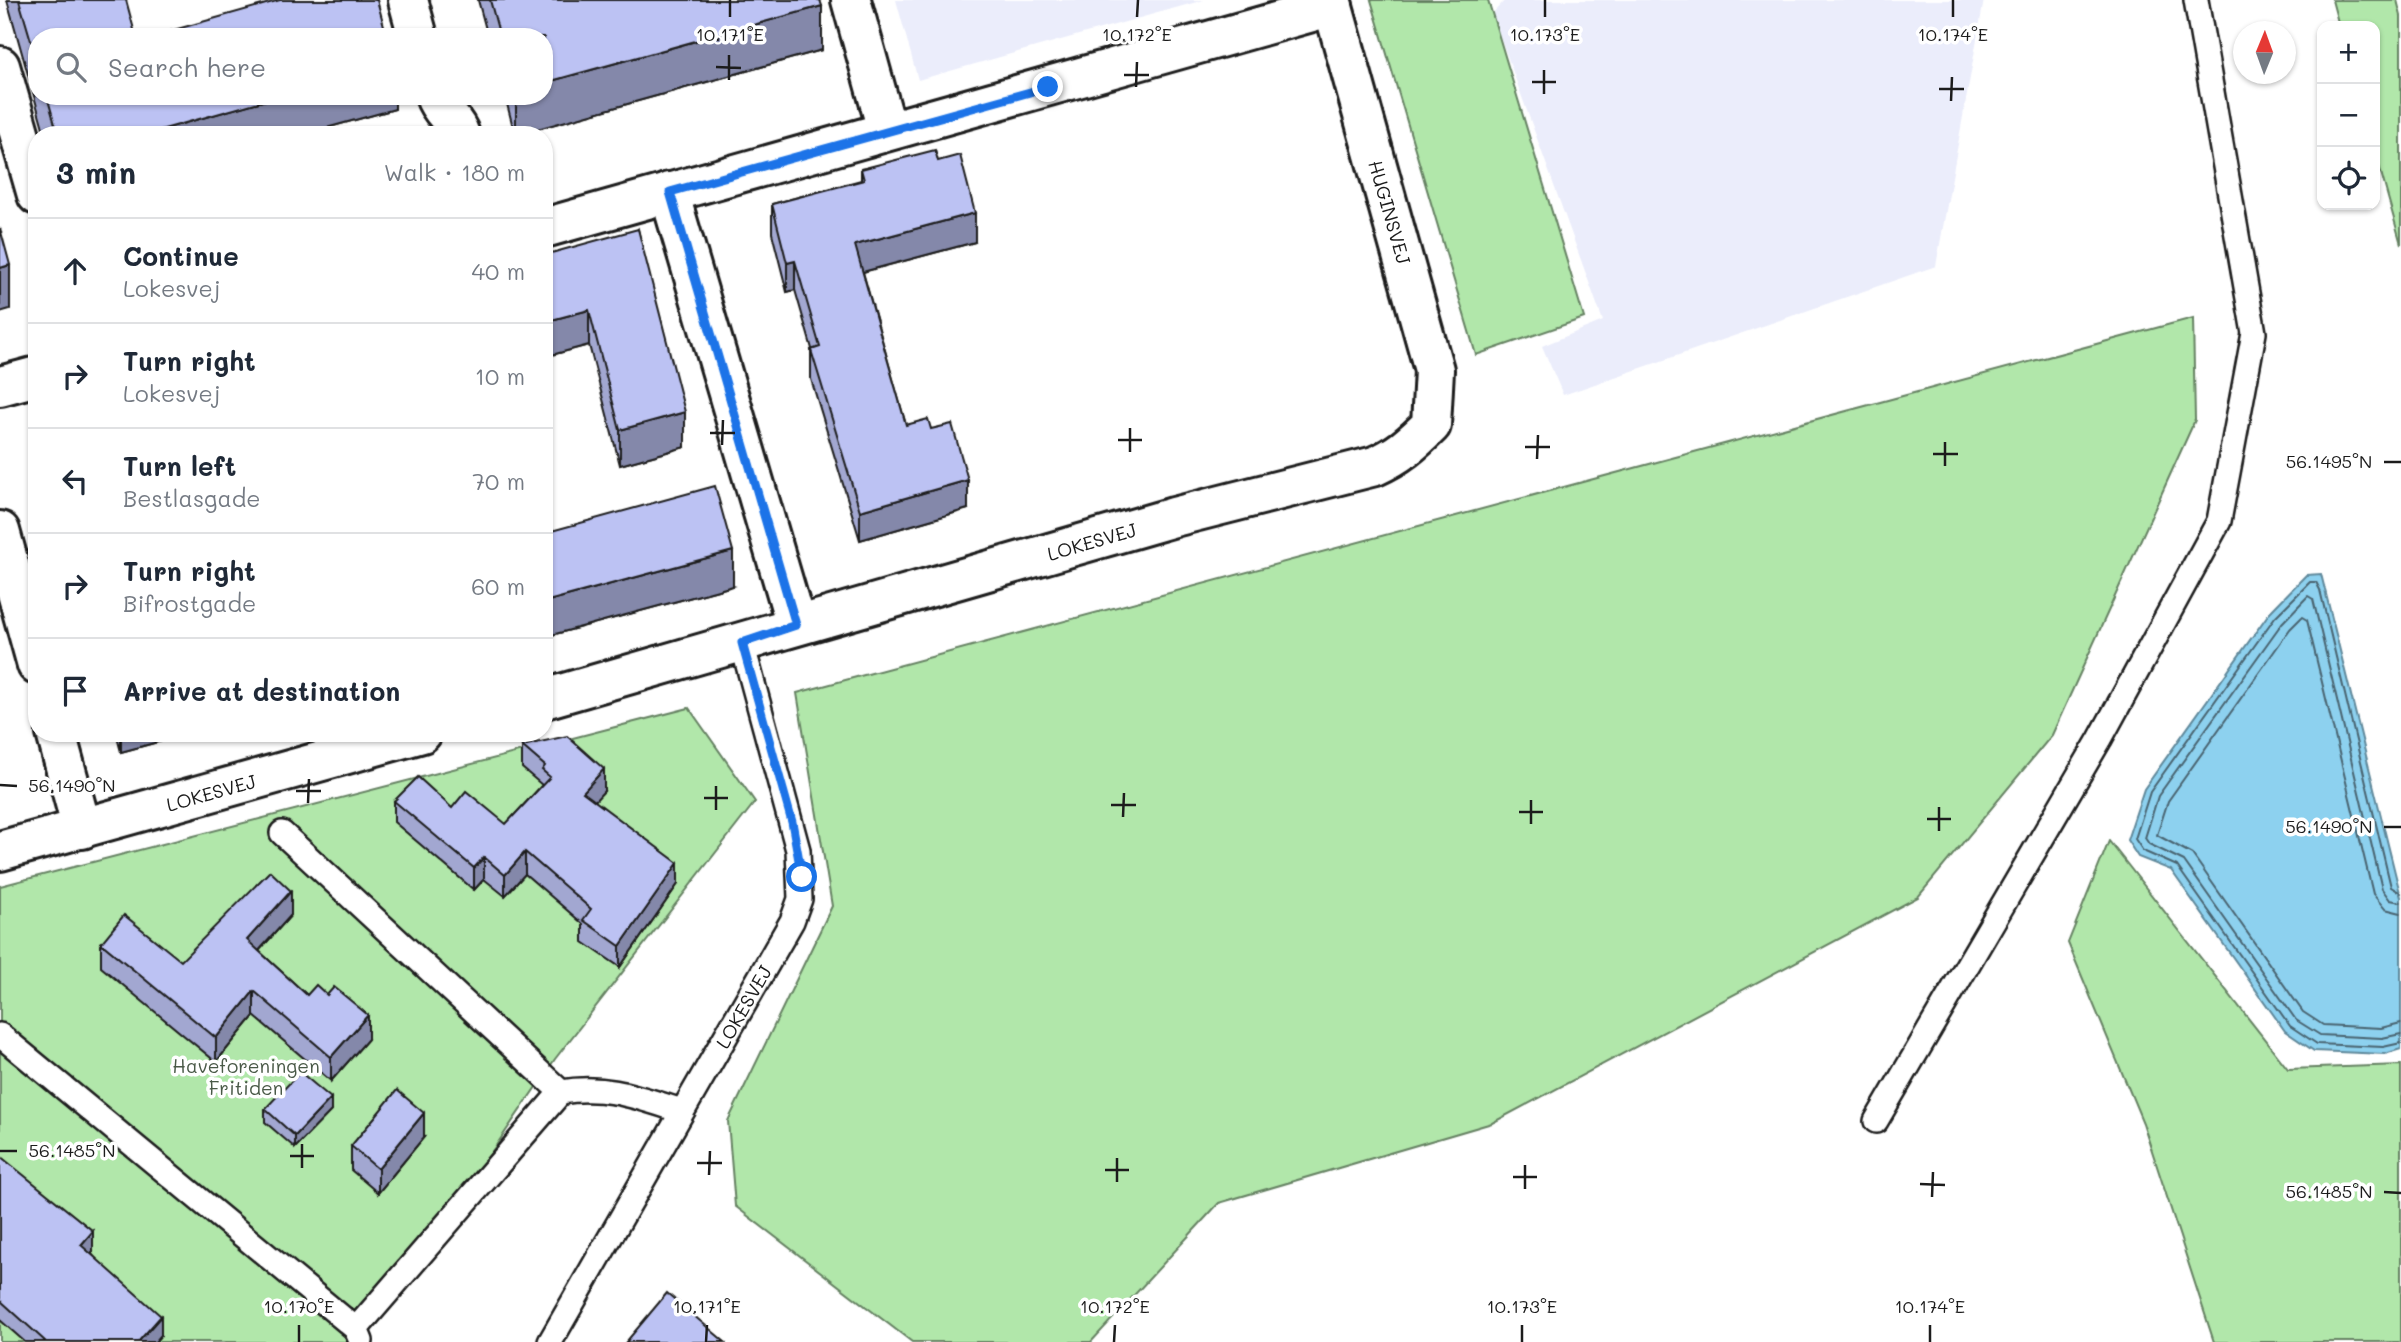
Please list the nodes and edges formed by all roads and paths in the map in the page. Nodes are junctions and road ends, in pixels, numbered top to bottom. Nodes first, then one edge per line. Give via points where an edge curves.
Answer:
1 (408, 0) edge
2 (851, 0) edge
3 (2196, 0) edge
4 (1332, 3) edge
5 (416, 28) edge
6 (0, 66) edge
7 (438, 105) edge
8 (457, 126) edge
9 (887, 130) junction
10 (28, 164) edge
11 (670, 192) junction
12 (553, 225) edge
13 (28, 378) edge
14 (0, 386) edge
15 (1431, 425) joint
16 (0, 531) edge
17 (796, 625) junction
18 (28, 632) edge
19 (742, 643) junction
20 (553, 696) edge
21 (58, 742) edge
22 (390, 742) edge
23 (82, 829) junction
24 (282, 833) dead end
25 (0, 851) edge
26 (0, 1035) edge
27 (561, 1092) junction
28 (682, 1111) junction
29 (1876, 1121) dead end
30 (359, 1336) edge
31 (550, 1342) edge

1 - 5 street
2 - 9 street
3 - 29 lane via 2254,333 2218,521 2100,740
4 - 9 street
4 - 15 street, HUGINSVEJ via 1434,370
6 - 10 street
7 - 8 street
9 - 11 street
11 - 12 street
11 - 17 street
13 - 14 street
15 - 17 street, LOKESVEJ via 1397,456 1375,466 1174,517
16 - 18 street
17 - 19 street, LOKESVEJ
19 - 20 street, LOKESVEJ
19 - 28 lane, LOKESVEJ via 798,850 800,899 792,921
21 - 23 street
22 - 23 street, LOKESVEJ
23 - 25 street, LOKESVEJ
24 - 27 lane
26 - 30 lane
27 - 28 lane via 588,1087 617,1091
27 - 30 lane
28 - 31 lane, LOKESVEJ

